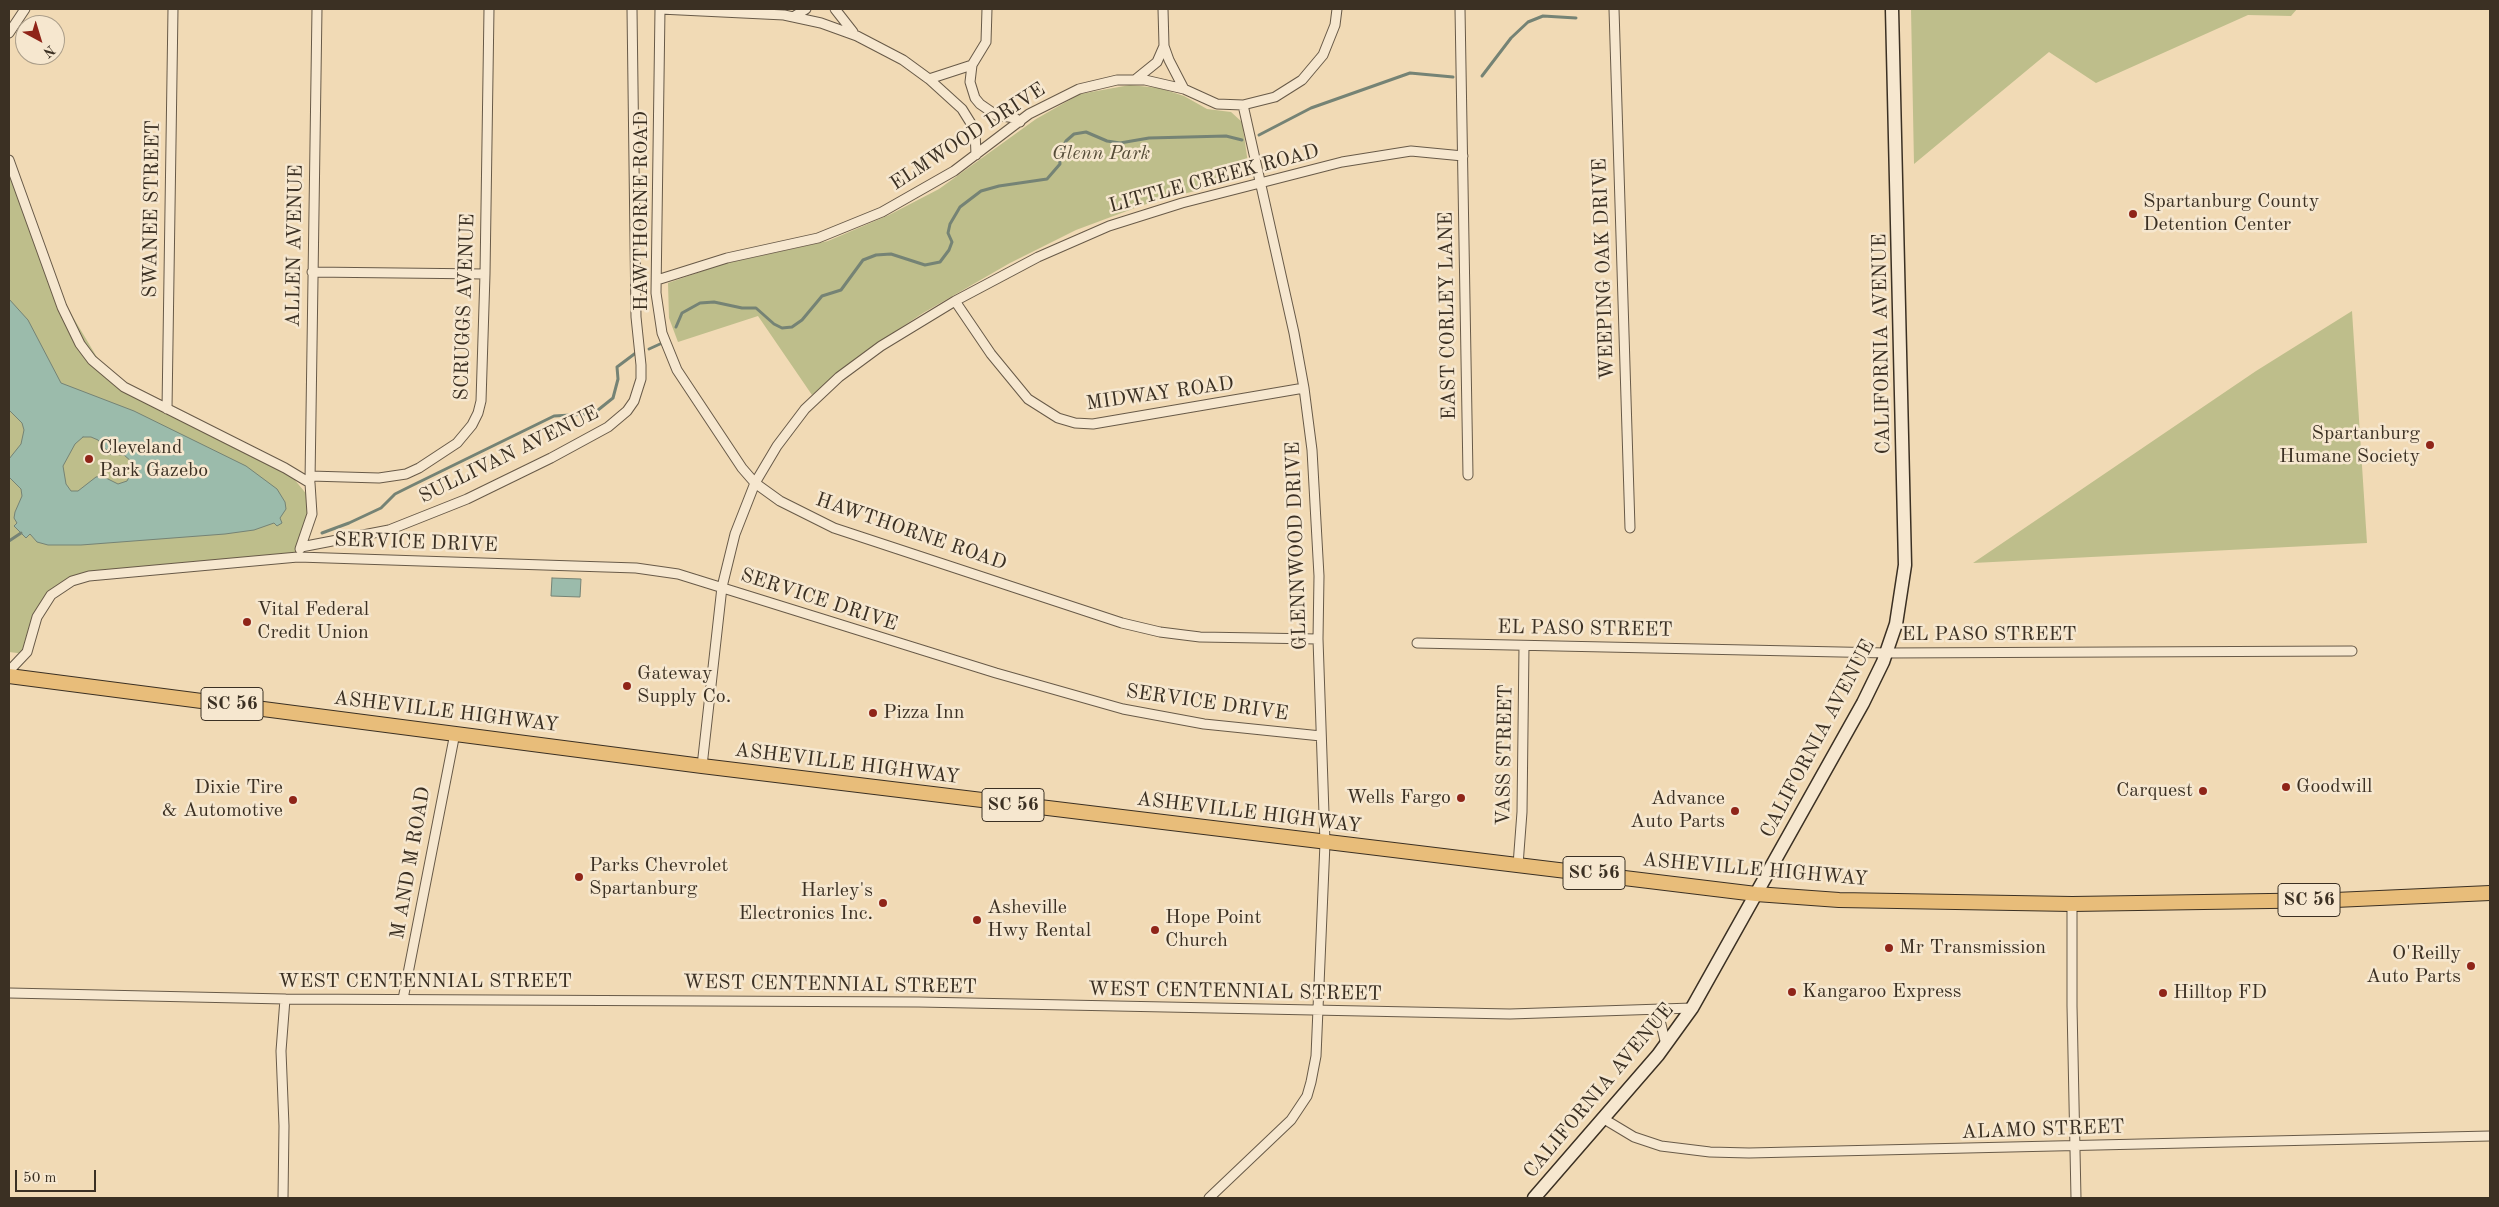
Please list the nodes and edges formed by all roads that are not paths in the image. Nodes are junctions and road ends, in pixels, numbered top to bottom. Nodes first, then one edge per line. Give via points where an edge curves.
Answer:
1 (25, 9) edge
2 (173, 9) edge
3 (317, 9) edge
4 (489, 9) edge
5 (632, 9) edge
6 (660, 9) edge
7 (806, 9) edge
8 (835, 9) edge
9 (987, 9) edge
10 (1163, 9) edge
11 (1337, 9) edge
12 (1460, 9) edge
13 (1614, 9) edge
14 (1892, 9) edge
15 (793, 17) junction
16 (9, 33) edge
17 (857, 36) junction
18 (1164, 46) junction
19 (972, 65) junction
20 (929, 79) junction
21 (1136, 79) junction
22 (1184, 89) junction
23 (1243, 105) junction
24 (1020, 122) junction
25 (976, 155) junction
26 (1463, 156) junction
27 (9, 160) edge
28 (1261, 184) junction
29 (312, 272) junction
30 (485, 274) junction
31 (657, 280) junction
32 (956, 301) junction
33 (1304, 388) junction
34 (167, 409) junction
35 (1468, 475) dead end
36 (310, 479) junction
37 (755, 483) junction
38 (1630, 528) dead end
39 (301, 547) junction
40 (298, 557) junction
41 (722, 588) junction
42 (1318, 639) junction
43 (1417, 644) dead end
44 (1524, 646) junction
45 (2352, 651) dead end
46 (1887, 653) junction
47 (9, 671) edge
48 (9, 676) edge
49 (455, 733) junction
50 (1321, 736) junction
51 (702, 766) junction
52 (1324, 843) junction
53 (1518, 865) junction
54 (2490, 893) edge
55 (1756, 894) junction
56 (2072, 904) junction
57 (9, 993) edge
58 (285, 999) junction
59 (403, 999) junction
60 (1692, 1008) junction
61 (1651, 1010) junction
62 (1316, 1012) junction
63 (1666, 1045) junction
64 (1604, 1119) junction
65 (2490, 1136) edge
66 (2075, 1146) junction
67 (282, 1198) edge
68 (1209, 1198) edge
69 (1534, 1198) edge
70 (2076, 1198) edge

1 - 16 street
2 - 34 street, SWANEE STREET
3 - 29 street, ALLEN AVENUE
4 - 30 street, SCRUGGS AVENUE
5 - 39 street, SULLIVAN AVENUE via 636,317 641,365 640,384 634,401 608,427 468,498 389,530
6 - 15 street
6 - 31 street, HAWTHORNE ROAD
7 - 15 street
8 - 17 street
9 - 19 street via 986,42
10 - 18 street
11 - 23 street, ELMWOOD DRIVE via 1323,55 1302,80 1275,97
12 - 26 street, EAST CORLEY LANE
13 - 38 street, WEEPING OAK DRIVE
14 - 46 main road, CALIFORNIA AVENUE via 1905,565 1901,602
15 - 17 street
17 - 20 street via 888,51
18 - 21 street via 1157,62
18 - 22 street
19 - 20 street
19 - 24 street via 972,90 980,104 996,115
20 - 25 street via 970,118 975,130
21 - 22 street, ELMWOOD DRIVE
21 - 24 street, ELMWOOD DRIVE via 1110,81 1079,89 1047,103
22 - 23 street, ELMWOOD DRIVE via 1217,104
23 - 28 street, GLENNWOOD DRIVE
24 - 25 street, ELMWOOD DRIVE
25 - 31 street, ELMWOOD DRIVE via 907,200 851,226 785,247 703,264
26 - 28 street, LITTLE CREEK ROAD via 1411,151 1342,162
26 - 35 street, EAST CORLEY LANE
27 - 34 street via 62,307 80,344 92,360 118,383
28 - 32 street, LITTLE CREEK ROAD via 1182,202 1109,226 1038,257
28 - 33 street, GLENNWOOD DRIVE
29 - 30 street
29 - 36 street, ALLEN AVENUE
30 - 36 street, SCRUGGS AVENUE via 481,401 465,435 440,456 406,474 379,478
31 - 37 street, HAWTHORNE ROAD via 660,326 672,360
32 - 33 street, MIDWAY ROAD via 987,348 1028,399 1058,418 1075,423 1093,424
32 - 37 street, LITTLE CREEK ROAD via 882,346 822,392 786,433
33 - 42 street, GLENNWOOD DRIVE via 1317,513
34 - 36 street
36 - 39 street, ALLEN AVENUE via 312,514
37 - 41 street, LITTLE CREEK ROAD via 734,534
37 - 42 street, HAWTHORNE ROAD via 780,501 834,528 1122,623 1200,638
39 - 40 street, ALLEN AVENUE
40 - 41 street, SERVICE DRIVE via 636,568 678,574
40 - 47 street, SERVICE DRIVE via 106,573 72,580 43,606 36,617 27,652
41 - 50 street, SERVICE DRIVE via 1115,707 1204,724
41 - 51 street, LITTLE CREEK ROAD
42 - 50 street, GLENNWOOD DRIVE
43 - 44 street, EL PASO STREET
44 - 46 street, EL PASO STREET
44 - 53 street, VASS STREET via 1522,812
45 - 46 street, EL PASO STREET
46 - 55 main road, CALIFORNIA AVENUE via 1863,703
48 - 49 main road, ASHEVILLE HIGHWAY / SC 56
49 - 51 main road, ASHEVILLE HIGHWAY / SC 56
49 - 59 street, M AND M ROAD
50 - 52 street, GLENNWOOD DRIVE
51 - 52 main road, ASHEVILLE HIGHWAY / SC 56
52 - 53 main road, ASHEVILLE HIGHWAY / SC 56
52 - 62 street, GLENNWOOD DRIVE
53 - 55 main road, ASHEVILLE HIGHWAY / SC 56
54 - 56 main road, ASHEVILLE HIGHWAY / SC 56 via 2344,900
55 - 56 main road, ASHEVILLE HIGHWAY / SC 56 via 1839,900
55 - 60 main road, CALIFORNIA AVENUE
56 - 66 street
57 - 58 street, WEST CENTENNIAL STREET
58 - 59 street, WEST CENTENNIAL STREET
58 - 67 street via 281,1051
59 - 62 street, WEST CENTENNIAL STREET via 911,1002
60 - 61 street, WEST CENTENNIAL STREET
60 - 63 main road, CALIFORNIA AVENUE
61 - 62 street, WEST CENTENNIAL STREET via 1510,1014
61 - 63 street via 1660,1020
62 - 68 street, GLENNWOOD DRIVE via 1314,1068 1307,1096 1291,1120
63 - 64 main road, CALIFORNIA AVENUE
64 - 66 street, ALAMO STREET via 1645,1142 1710,1152
64 - 69 main road, CALIFORNIA AVENUE
65 - 66 street, ALAMO STREET
66 - 70 street

